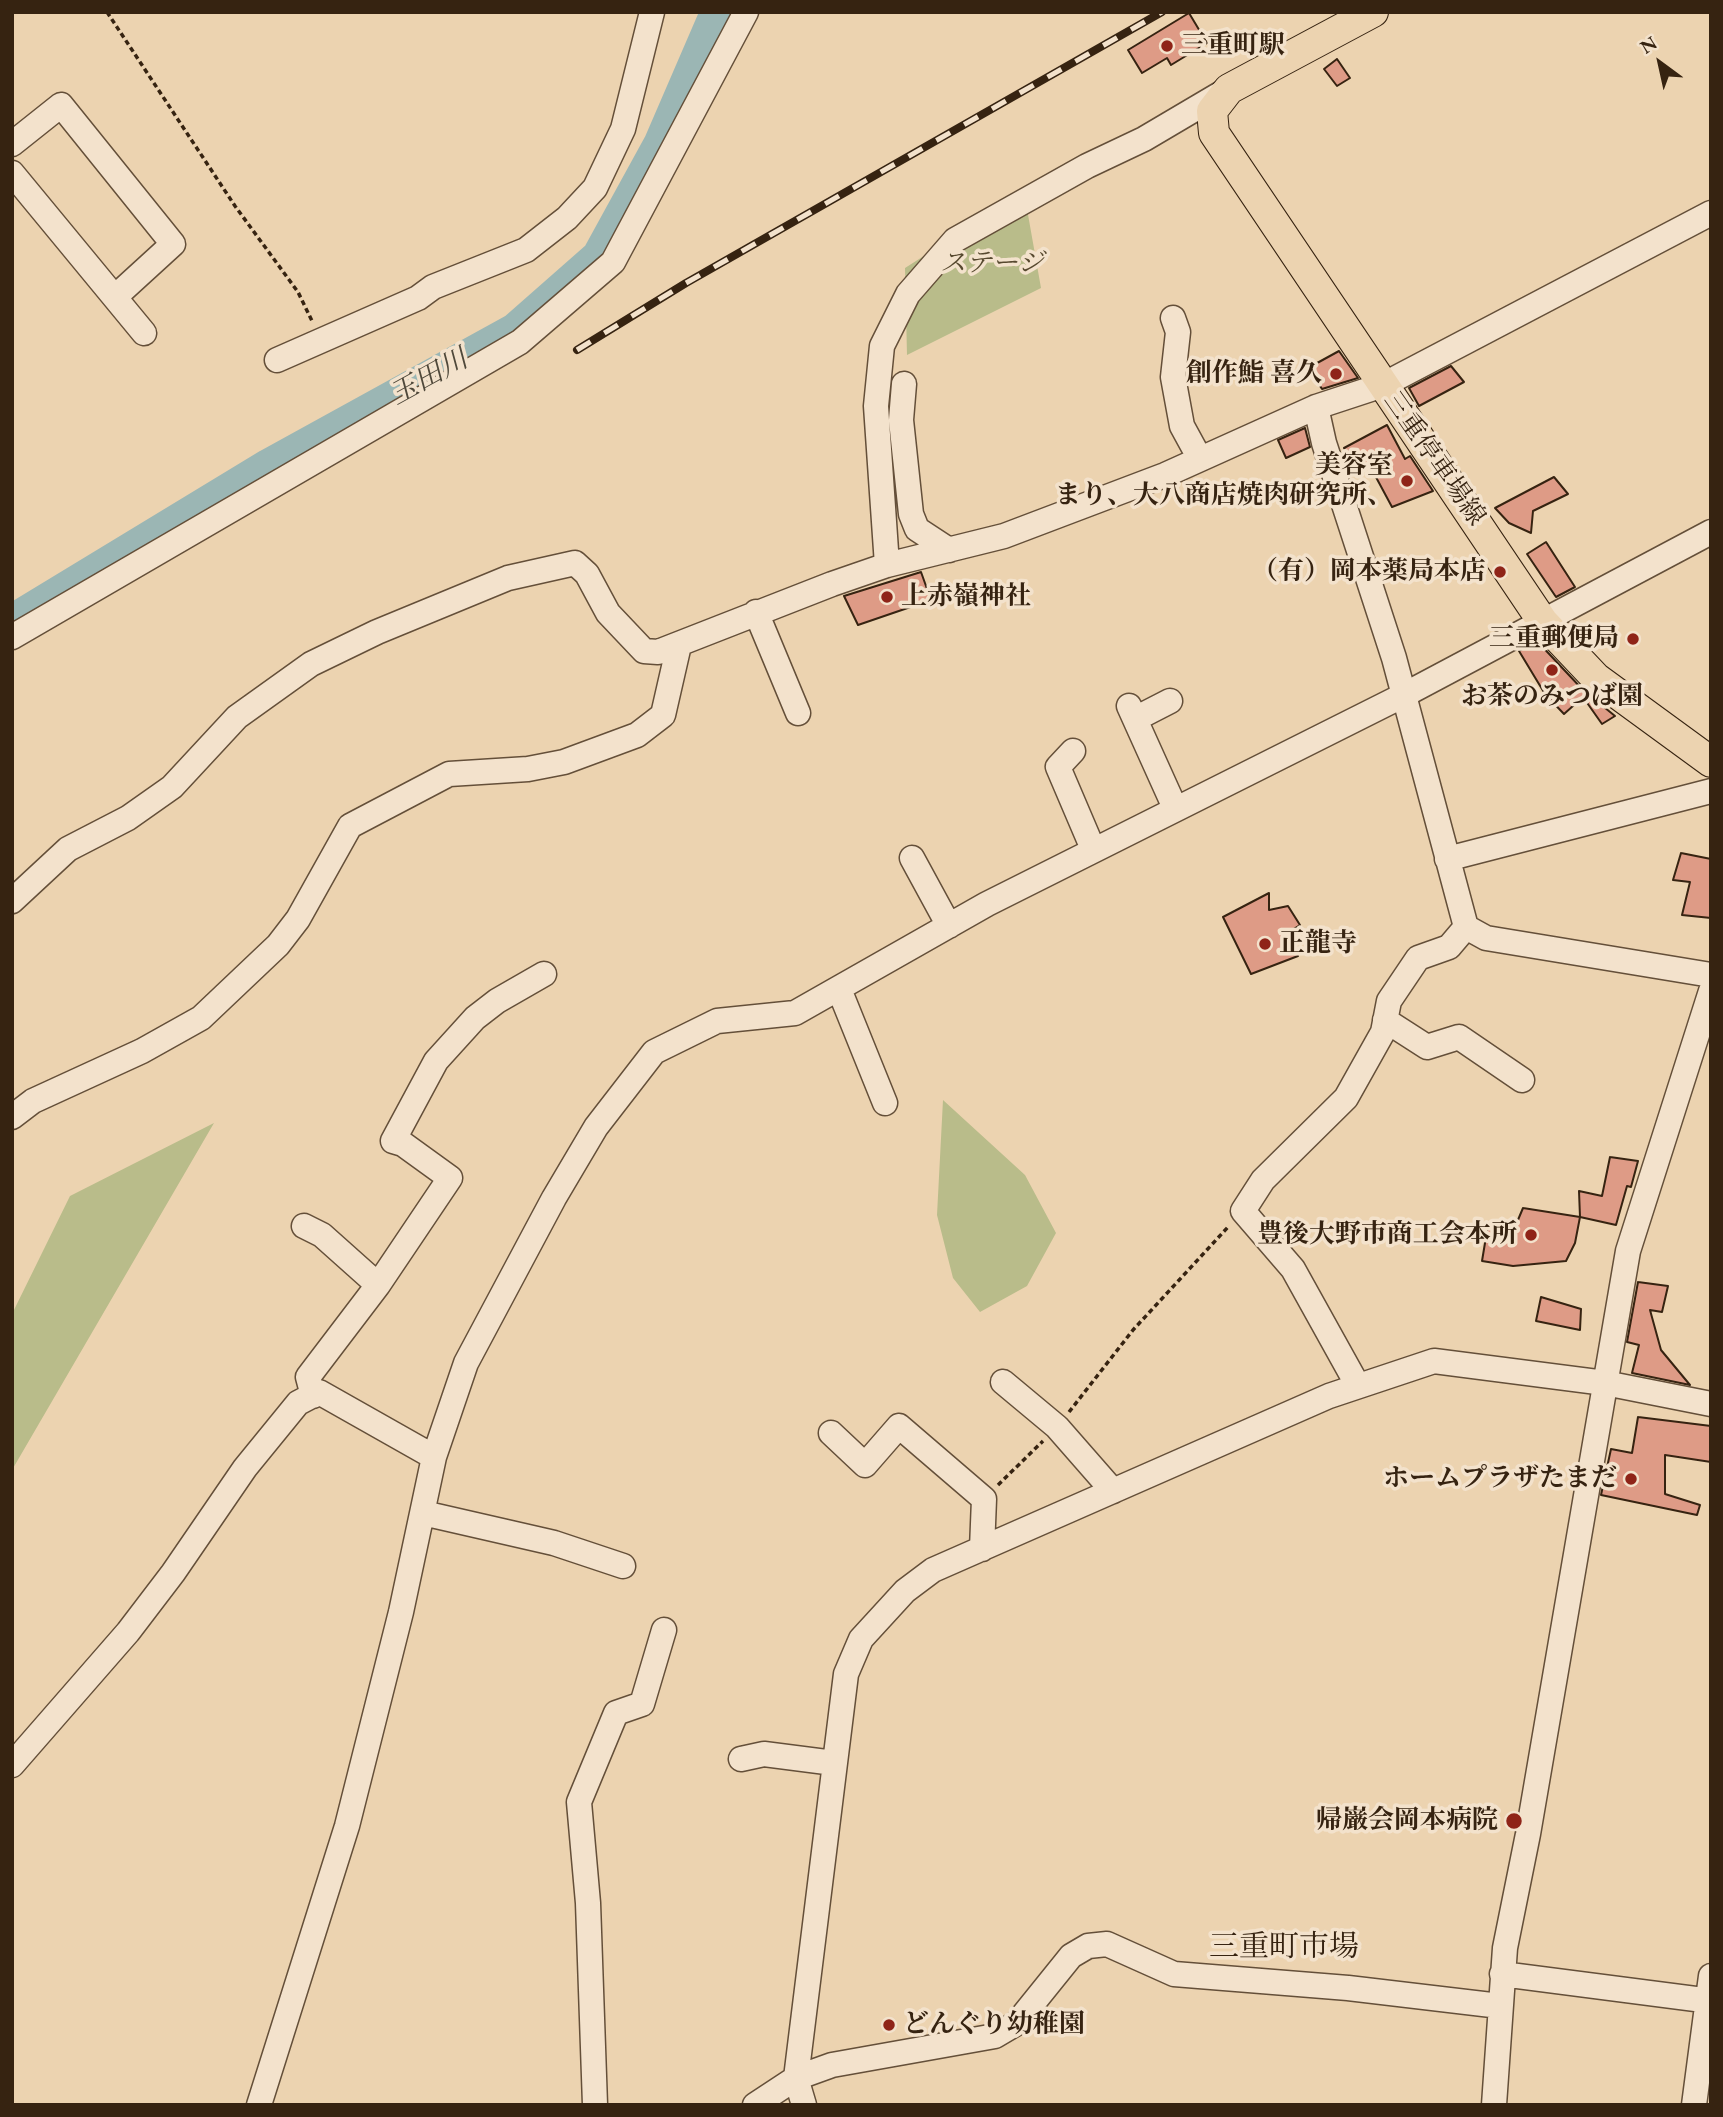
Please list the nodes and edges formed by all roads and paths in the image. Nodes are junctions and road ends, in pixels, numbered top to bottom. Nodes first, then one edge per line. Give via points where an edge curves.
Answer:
1 (107, 12) edge
2 (652, 12) edge
3 (746, 12) edge
4 (1373, 12) edge
5 (1220, 100) junction
6 (12, 144) edge
7 (12, 173) edge
8 (1711, 214) edge
9 (115, 297) junction
10 (1173, 318) dead end
11 (144, 333) dead end
12 (323, 342) junction
13 (278, 360) dead end
14 (904, 384) dead end
15 (1383, 385) junction
16 (1316, 407) junction
17 (1200, 459) junction
18 (1711, 532) edge
19 (949, 550) junction
20 (887, 565) junction
21 (756, 612) junction
22 (1543, 622) junction
23 (12, 637) edge
24 (679, 645) junction
25 (1404, 695) junction
26 (1170, 701) dead end
27 (798, 713) dead end
28 (1073, 751) dead end
29 (1711, 762) edge
30 (1711, 791) edge
31 (1175, 808) junction
32 (1093, 849) junction
33 (912, 858) dead end
34 (1447, 859) junction
35 (12, 901) edge
36 (949, 926) junction
37 (1466, 927) junction
38 (544, 974) dead end
39 (1711, 975) edge
40 (839, 989) junction
41 (1711, 991) edge
42 (1385, 1020) junction
43 (1522, 1080) dead end
44 (885, 1103) dead end
45 (12, 1117) edge
46 (1243, 1211) junction
47 (304, 1226) dead end
48 (378, 1285) junction
49 (1003, 1382) dead end
50 (1605, 1383) junction
51 (1358, 1385) junction
52 (313, 1396) junction
53 (1711, 1404) edge
54 (1057, 1427) junction
55 (831, 1433) dead end
56 (434, 1457) junction
57 (1113, 1491) junction
58 (985, 1499) junction
59 (423, 1513) junction
60 (982, 1549) junction
61 (622, 1566) dead end
62 (664, 1630) dead end
63 (741, 1759) dead end
64 (834, 1763) junction
65 (12, 1765) edge
66 (1502, 1974) junction
67 (1711, 1976) edge
68 (1709, 2000) edge
69 (1500, 2006) junction
70 (796, 2078) junction
71 (259, 2105) edge
72 (595, 2105) edge
73 (755, 2105) edge
74 (803, 2105) edge
75 (1494, 2105) edge
76 (1694, 2105) edge

1 - 12 path via 235,206 298,292
2 - 12 street via 624,129 595,188 567,218 526,250 433,287
3 - 23 street via 613,262 520,342
4 - 5 main road
5 - 15 main road, 三重停車場線 via 1214,133
5 - 20 street via 1087,166 955,240 908,294 882,346 876,406
6 - 9 street via 61,105 173,244
7 - 9 street
8 - 15 street
9 - 11 street
10 - 17 street via 1178,332 1173,377 1182,426
12 - 13 street
14 - 19 street via 901,420 911,514 917,529
15 - 16 street
15 - 22 main road, 三重停車場線
16 - 17 street
16 - 25 street
17 - 19 street via 1004,536
18 - 22 street
19 - 20 street
20 - 21 street
21 - 24 street
21 - 27 street
22 - 25 street
22 - 29 main road, 三重停車場線 via 1596,678
24 - 35 street via 644,651 608,613 587,574 575,563 508,579 311,664 237,717 172,787 128,818 68,849
24 - 45 street via 663,715 637,735 540,767 449,774 351,826 278,945 201,1018 33,1101
25 - 31 street
25 - 34 street
26 - 31 street via 1132,713
28 - 32 street via 1058,767
30 - 34 street
31 - 32 street
32 - 36 street
33 - 36 street
34 - 37 street
36 - 40 street
37 - 39 street via 1486,938
37 - 42 street via 1449,947 1418,958 1389,1000
38 - 48 street via 496,1001 436,1061 393,1141 450,1178
40 - 44 street
40 - 56 street via 795,1013 717,1021 653,1052 596,1127 554,1198 466,1363
41 - 50 street via 1628,1251
42 - 43 street via 1427,1047 1459,1037
42 - 46 street via 1383,1032 1346,1098 1263,1180
46 - 51 street via 1293,1269
46 - 54 path via 1133,1330
47 - 48 street via 322,1235
48 - 52 street via 308,1377
49 - 54 street
50 - 51 street via 1434,1361
50 - 53 street
50 - 66 street
51 - 57 street
52 - 56 street via 319,1392
52 - 65 street via 298,1403 271,1436 128,1632
54 - 57 street
54 - 58 path
55 - 58 street via 865,1465 899,1426
56 - 59 street
57 - 60 street
58 - 60 street
59 - 61 street via 554,1543
59 - 71 street via 347,1826
60 - 64 street via 933,1570 905,1591 861,1639 846,1674
62 - 72 street via 642,1704 616,1713 579,1802 588,1903
63 - 64 street via 764,1754
64 - 70 street
66 - 68 street
66 - 69 street
67 - 68 street
68 - 76 street
69 - 70 street via 1174,1974 1107,1944 1088,1946 1071,1956 1017,2023 995,2036 832,2065
69 - 75 street
70 - 73 street
70 - 74 street

